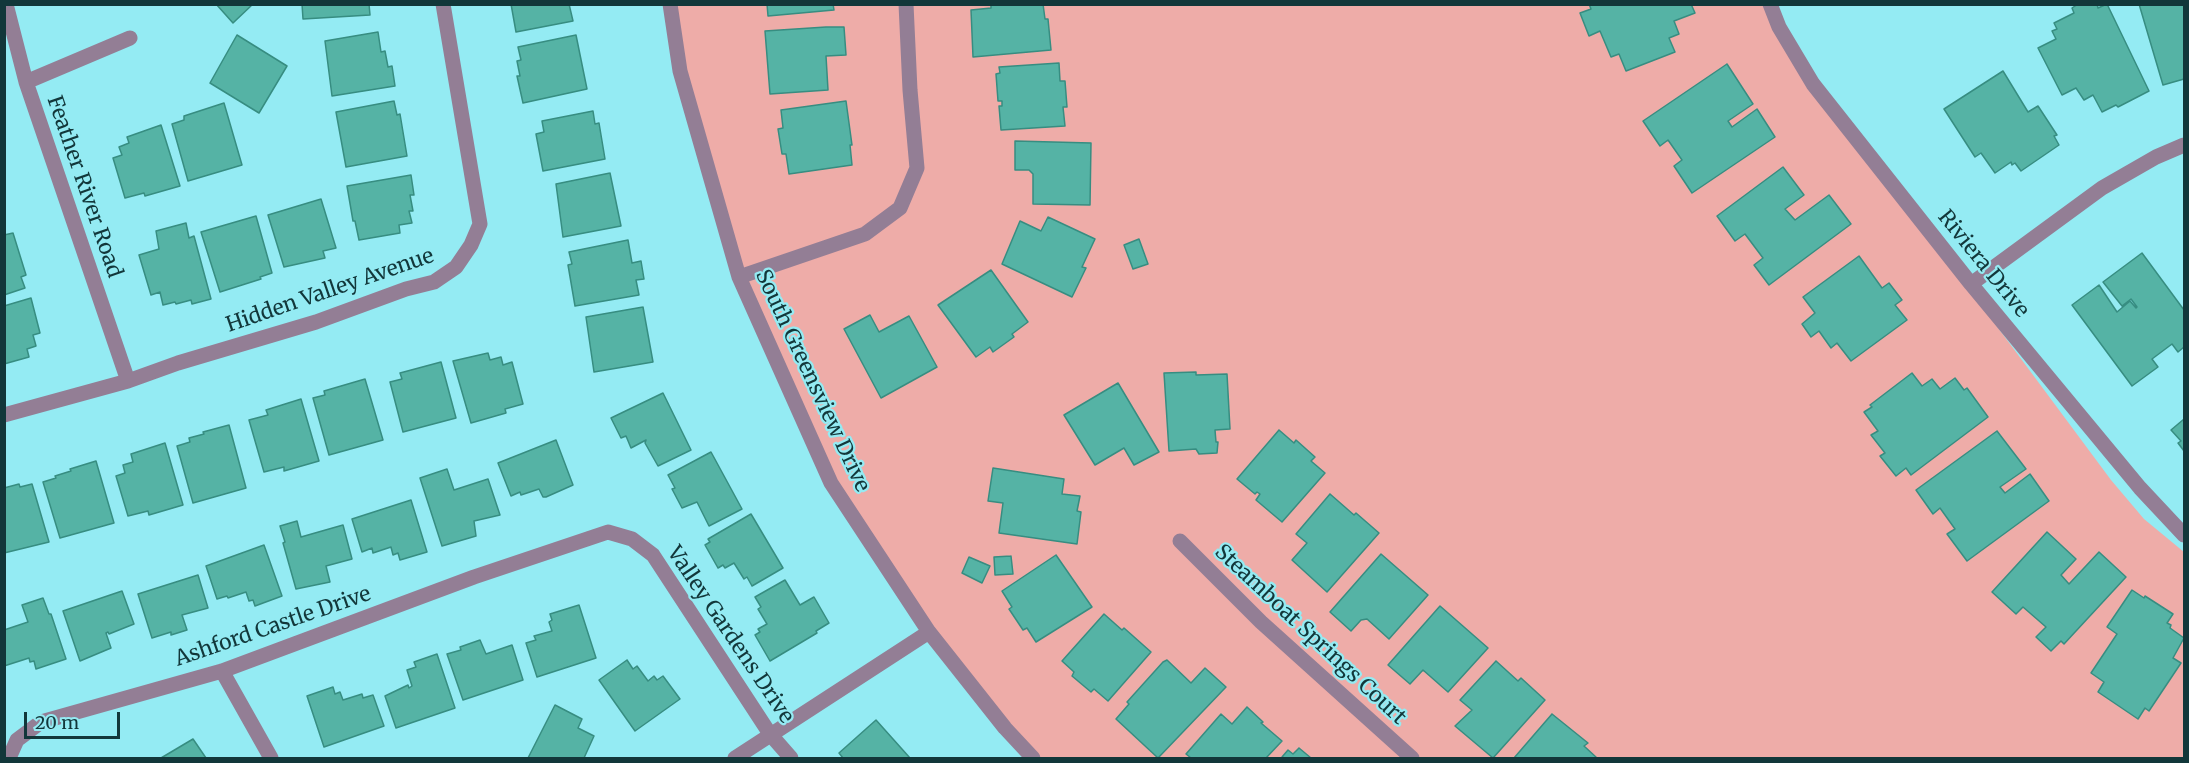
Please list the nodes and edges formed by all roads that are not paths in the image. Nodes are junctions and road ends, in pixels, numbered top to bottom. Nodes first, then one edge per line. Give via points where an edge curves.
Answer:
1 (6, 4) edge
2 (442, 4) edge
3 (669, 4) edge
4 (906, 4) edge
5 (1770, 4) edge
6 (130, 38) dead end
7 (26, 82) junction
8 (2184, 145) edge
9 (739, 277) junction
10 (1971, 284) junction
11 (128, 381) junction
12 (4, 415) edge
13 (2184, 535) edge
14 (1180, 541) dead end
15 (563, 546) joint
16 (929, 632) junction
17 (222, 671) junction
18 (770, 734) junction
19 (9, 759) edge
20 (271, 759) edge
21 (735, 759) edge
22 (791, 759) edge
23 (1033, 759) edge
24 (1412, 759) edge

1 - 7 street, Feather River Road
2 - 11 street, Hidden Valley Avenue via 480,224 456,267 434,282
3 - 9 street, South Greensview Drive via 680,71
4 - 9 street via 917,168 900,208 865,234
5 - 10 street, Riviera Drive via 1813,84
6 - 7 street
7 - 11 street, Feather River Road
8 - 10 street via 2102,188
9 - 16 street, South Greensview Drive via 831,483
10 - 13 street, Riviera Drive via 2140,488
11 - 12 street, Hidden Valley Avenue
14 - 24 street, Steamboat Springs Court via 1261,622
15 - 17 street, Ashford Castle Drive
15 - 18 street, Valley Gardens Drive via 608,532 632,539 653,555
16 - 18 street
16 - 23 street, South Greensview Drive
17 - 19 street, Ashford Castle Drive via 40,722 17,740
17 - 20 street
18 - 21 street
18 - 22 street, Valley Gardens Drive

